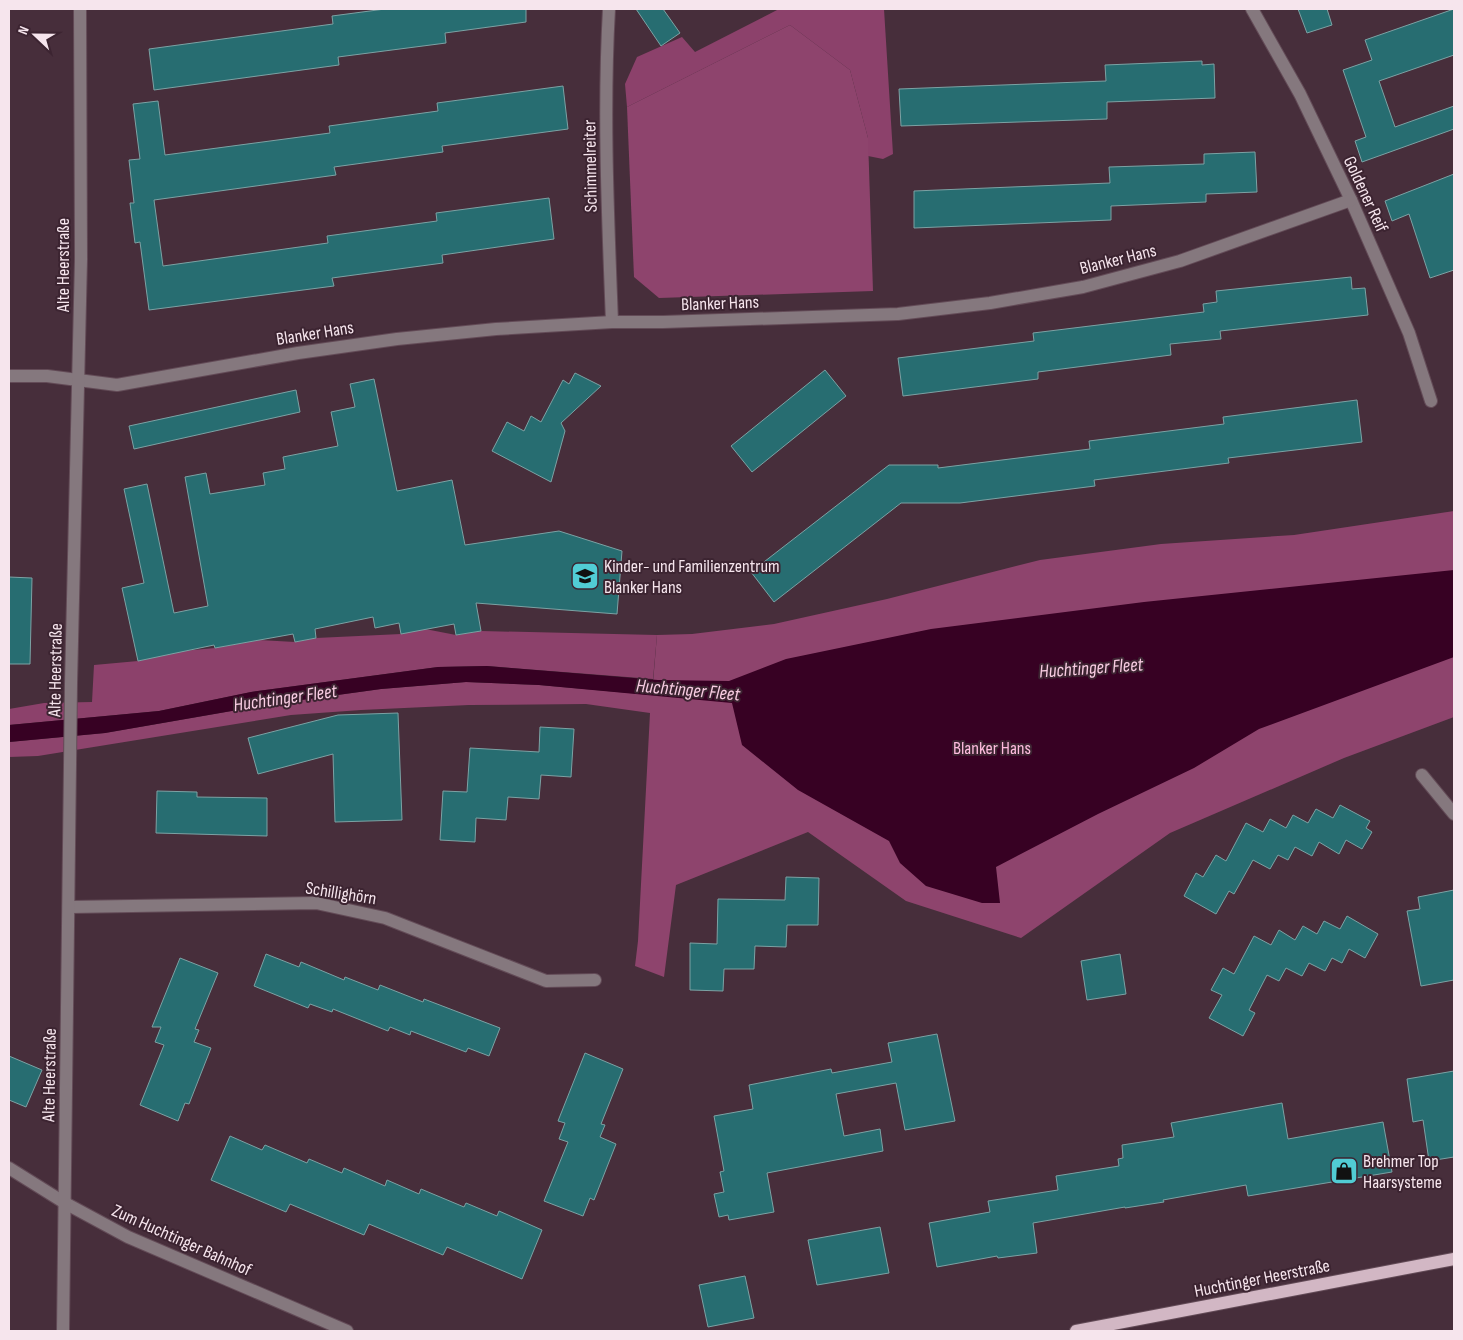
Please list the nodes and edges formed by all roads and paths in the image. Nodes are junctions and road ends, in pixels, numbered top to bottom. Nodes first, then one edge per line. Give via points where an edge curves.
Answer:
1 (80, 9) edge
2 (609, 9) edge
3 (1252, 9) edge
4 (1351, 200) junction
5 (612, 322) junction
6 (9, 376) edge
7 (79, 381) junction
8 (1431, 401) dead end
9 (1422, 775) dead end
10 (1454, 814) edge
11 (70, 907) junction
12 (596, 980) dead end
13 (9, 1168) edge
14 (64, 1203) junction
15 (1454, 1259) edge
16 (63, 1331) edge
17 (347, 1331) edge
18 (1076, 1331) edge

1 - 7 street, Alte Heerstraße
2 - 5 street, Schimmelreiter via 606,162
3 - 4 street, Goldener Reif via 1300,94
4 - 5 street, Blanker Hans via 1180,261 1083,287 990,303 898,314
4 - 8 street, Goldener Reif via 1408,333
5 - 7 street, Blanker Hans via 397,339 117,384
6 - 7 street, Blanker Hans via 47,376
7 - 11 street, Alte Heerstraße
9 - 10 street
11 - 12 street, Schillighörn via 316,903 385,918 546,981
11 - 14 street, Alte Heerstraße
13 - 14 street, Zum Huchtinger Bahnhof
14 - 16 street, Alte Heerstraße
14 - 17 street, Zum Huchtinger Bahnhof via 128,1237
15 - 18 main road, Huchtinger Heerstraße

